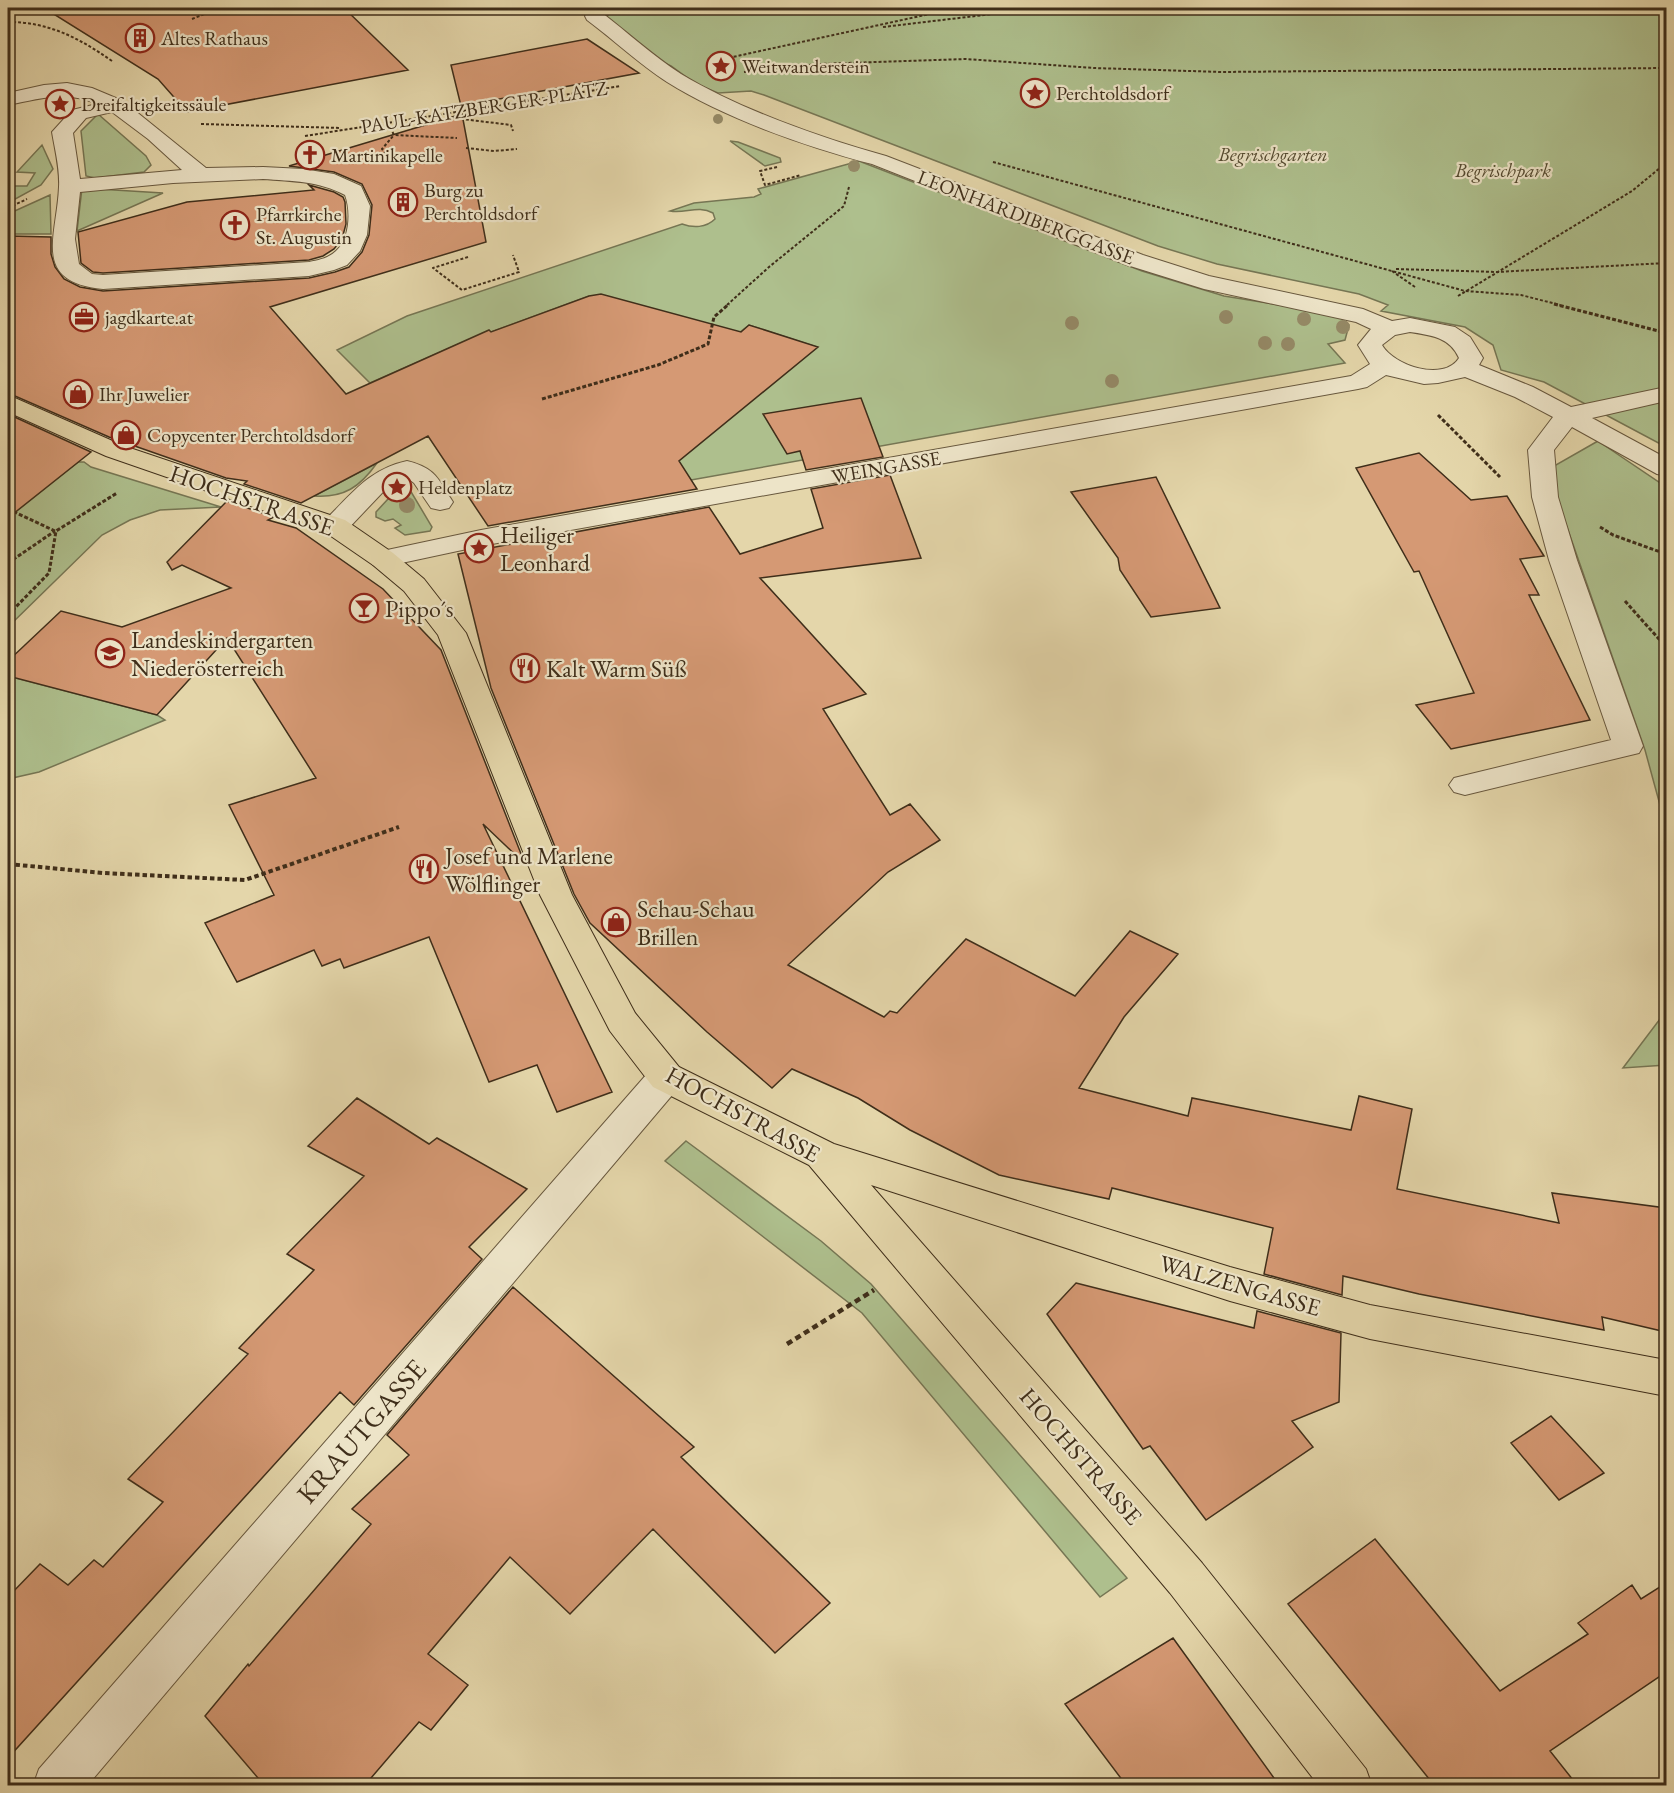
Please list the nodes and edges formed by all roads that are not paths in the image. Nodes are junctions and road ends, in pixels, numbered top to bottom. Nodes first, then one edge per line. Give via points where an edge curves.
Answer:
1 (594, 16) dead end
2 (8, 99) edge
3 (116, 105) junction
4 (200, 174) junction
5 (70, 187) junction
6 (1389, 329) junction
7 (1385, 365) junction
8 (1465, 368) junction
9 (1666, 394) edge
10 (8, 403) edge
11 (1568, 415) junction
12 (1666, 468) edge
13 (440, 502) dead end
14 (335, 526) junction
15 (383, 559) junction
16 (1465, 785) dead end
17 (666, 1077) junction
18 (822, 1155) junction
19 (1666, 1378) edge
20 (56, 1785) edge
21 (1349, 1785) edge

1 - 6 street, LEONHARDIBERGGASSE via 673,76 718,102 1135,260 1204,282 1363,316
2 - 3 street via 65,89 83,90
3 - 4 street
3 - 5 street via 79,114 62,132
4 - 5 street
4 - 5 street via 295,174 345,184 354,192 360,216 352,248 338,260 309,269 85,280 74,275 65,257 63,231
6 - 7 street via 1376,335 1370,345
6 - 8 street via 1432,328 1453,335 1467,346 1471,358
7 - 8 street via 1412,375 1442,376
7 - 15 street, WEINGASSE via 1358,382 481,538
8 - 11 street
9 - 11 street
10 - 14 main road, HOCHSTRASSE via 115,451
11 - 12 street
11 - 16 street via 1541,450 1545,496 1563,560 1628,746
13 - 14 street via 418,472 401,468 388,474
14 - 15 main road, HOCHSTRASSE
15 - 17 main road, HOCHSTRASSE via 414,585 452,633 556,895 622,1022
17 - 18 main road, HOCHSTRASSE
17 - 20 street, KRAUTGASSE
18 - 19 main road, WALZENGASSE via 1230,1284 1370,1322
18 - 21 main road, HOCHSTRASSE via 1186,1578

